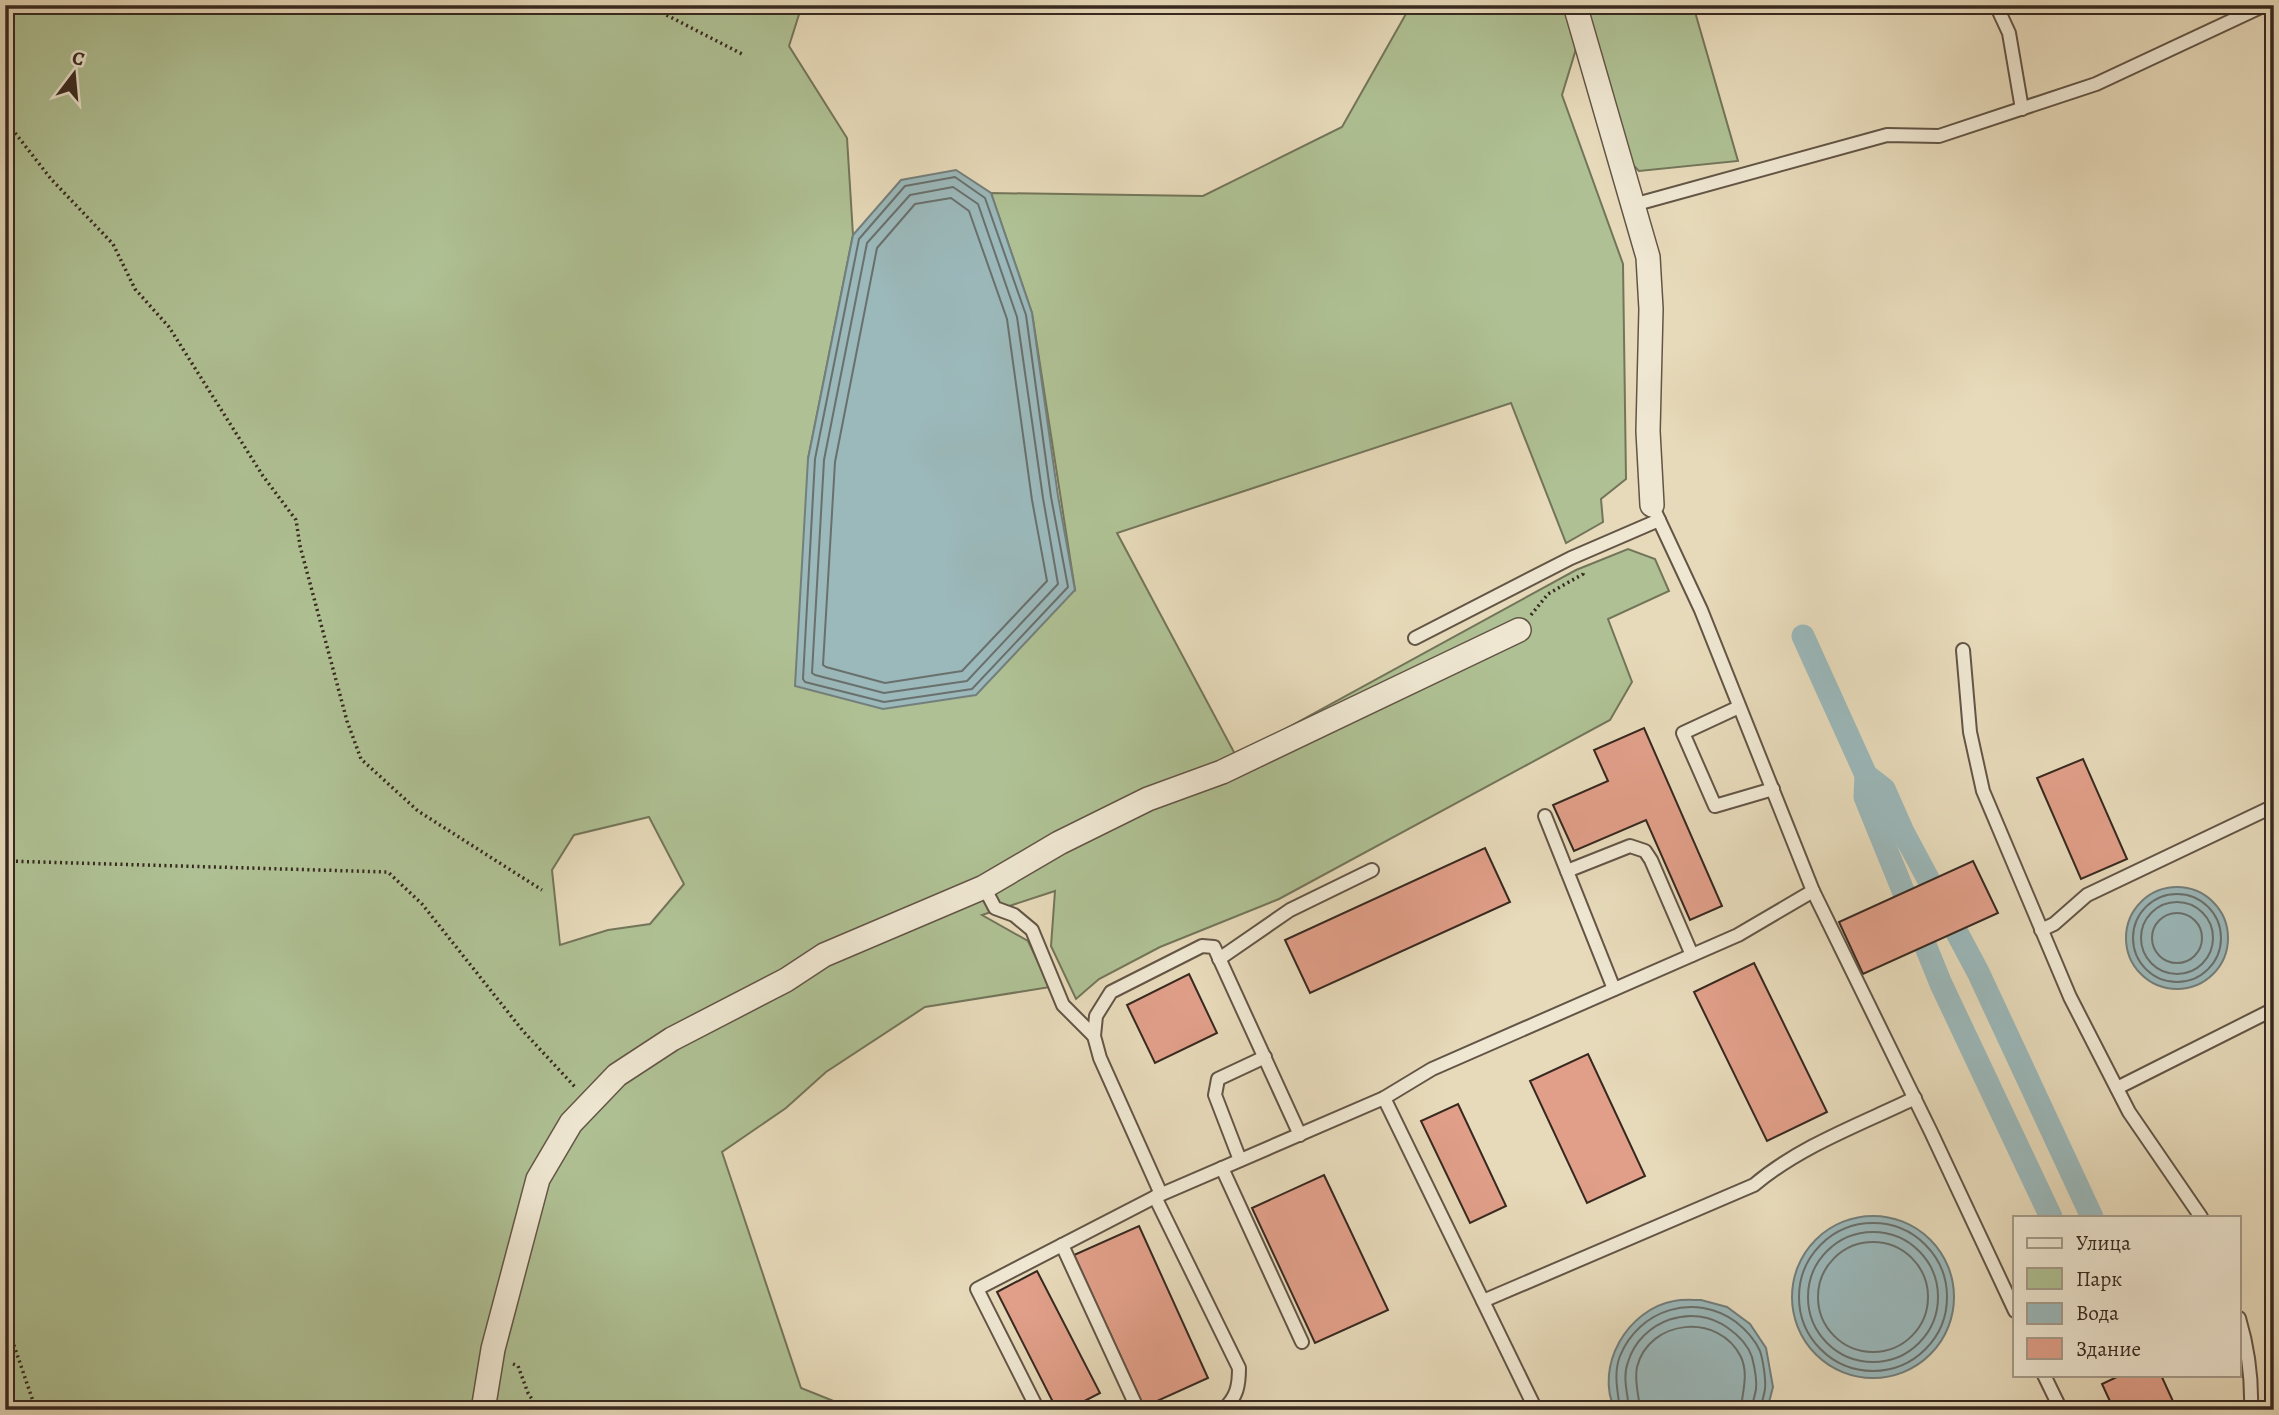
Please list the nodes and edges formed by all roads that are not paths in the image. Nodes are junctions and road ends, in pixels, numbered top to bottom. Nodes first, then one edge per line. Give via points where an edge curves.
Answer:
1 (1575, 5) edge
2 (1996, 5) edge
3 (2265, 5) edge
4 (2022, 109) junction
5 (1633, 205) junction
6 (1656, 512) junction
7 (1519, 630) road end
8 (1415, 638) dead end
9 (1963, 650) dead end
10 (1739, 706) junction
11 (1773, 789) junction
12 (2274, 806) edge
13 (1545, 816) dead end
14 (1372, 870) dead end
15 (1567, 871) junction
16 (984, 887) junction
17 (1814, 891) junction
18 (2041, 929) junction
19 (1692, 955) junction
20 (1219, 959) junction
21 (1614, 989) junction
22 (2274, 1009) edge
23 (1094, 1036) junction
24 (1265, 1057) junction
25 (2117, 1088) junction
26 (1384, 1098) junction
27 (1915, 1098) junction
28 (1300, 1135) junction
29 (1240, 1160) junction
30 (1222, 1168) junction
31 (1158, 1196) junction
32 (2200, 1216) edge
33 (1062, 1245) junction
34 (1483, 1301) junction
35 (2013, 1307) edge
36 (2240, 1322) edge
37 (1302, 1342) dead end
38 (2044, 1376) edge
39 (483, 1410) edge
40 (1038, 1410) edge
41 (1138, 1410) edge
42 (1223, 1410) edge
43 (1536, 1410) edge
44 (2061, 1410) edge
45 (2250, 1410) edge

1 - 5 street
2 - 4 lane via 2009,33
3 - 4 lane via 2096,84
4 - 5 lane via 1939,136 1888,135
5 - 6 street via 1648,257 1648,431
6 - 8 lane
6 - 10 lane
7 - 16 street via 1222,772 1148,799
9 - 18 lane via 1970,732 1983,792
10 - 11 lane
10 - 11 lane via 1683,733 1715,806
11 - 17 lane
12 - 18 lane via 2087,895 2054,925
13 - 15 lane
14 - 20 lane via 1290,910
15 - 19 lane via 1630,846 1644,851
15 - 21 lane
16 - 23 lane via 995,908 1014,915 1032,930 1063,1005
16 - 39 street via 824,955 786,981 672,1039 617,1075 570,1123 538,1179 491,1357
17 - 19 lane via 1738,935
17 - 27 lane
18 - 25 lane
19 - 21 lane
20 - 23 lane via 1214,947 1202,946 1111,992 1097,1016
20 - 24 lane
21 - 26 lane via 1432,1069
22 - 25 lane
23 - 31 lane
24 - 28 lane
24 - 29 lane via 1218,1079 1215,1095
25 - 32 lane
26 - 28 lane
26 - 34 lane
27 - 34 lane via 1772,1169 1754,1185
27 - 35 lane
28 - 29 lane
29 - 30 lane
30 - 31 lane
30 - 37 lane
31 - 33 lane
31 - 42 lane via 1239,1368 1238,1387
33 - 40 lane via 977,1289
33 - 41 lane
34 - 43 lane
36 - 45 lane via 2251,1387
38 - 44 lane

